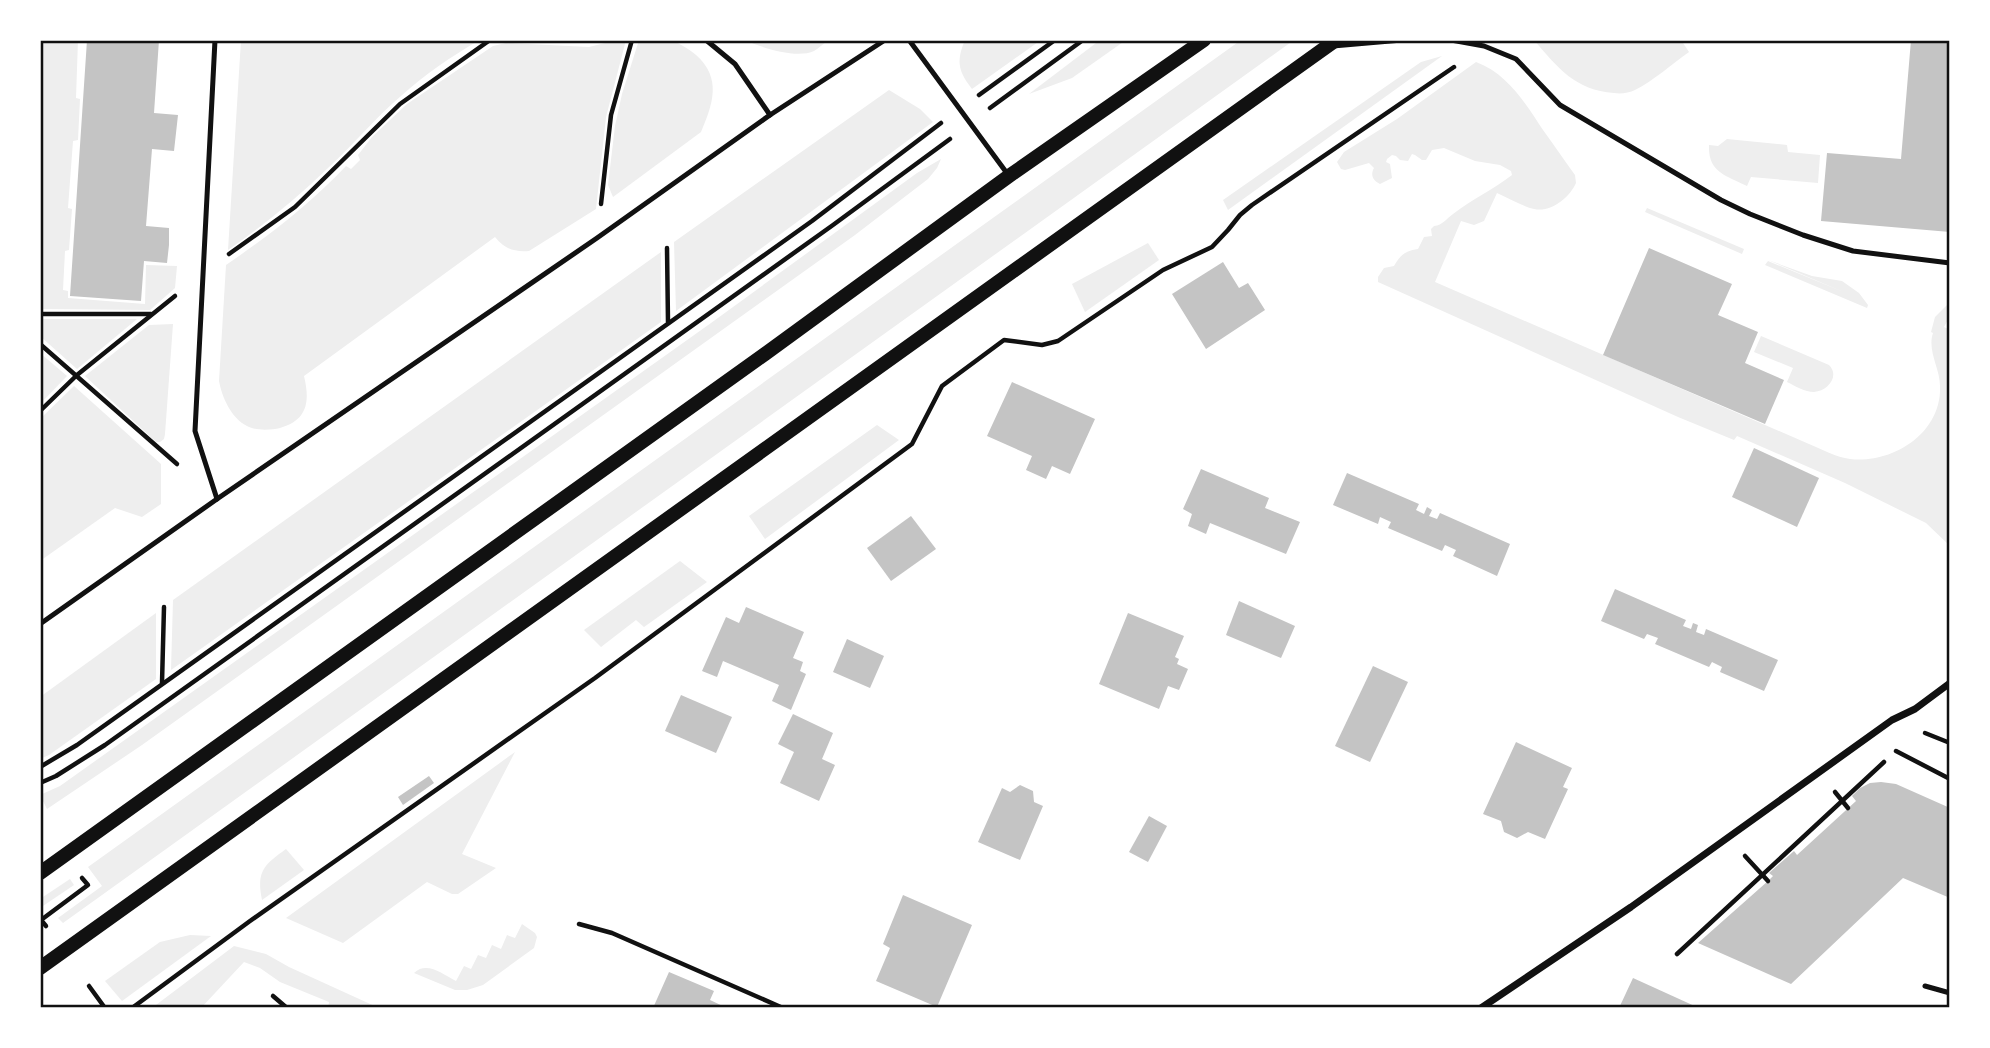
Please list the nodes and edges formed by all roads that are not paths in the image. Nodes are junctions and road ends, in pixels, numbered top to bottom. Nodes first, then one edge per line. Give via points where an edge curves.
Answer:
1 (215, 40) edge
2 (706, 40) edge
3 (885, 40) edge
4 (909, 40) edge
5 (1204, 40) edge
6 (1402, 40) edge
7 (1451, 40) edge
8 (1332, 44) edge
9 (770, 116) junction
10 (1009, 176) junction
11 (1950, 263) edge
12 (218, 499) junction
13 (40, 624) edge
14 (1950, 683) edge
15 (40, 873) edge
16 (40, 968) edge
17 (1925, 986) dead end
18 (1950, 993) edge
19 (1480, 1008) edge

1 - 12 lane via 195,431
2 - 9 lane via 735,64
3 - 9 lane
4 - 10 lane
5 - 10 main road
6 - 8 lane
7 - 11 lane via 1516,59 1560,105 1728,203 1853,251
8 - 16 main road
9 - 12 lane
10 - 15 main road
12 - 13 lane
14 - 19 street
17 - 18 lane

